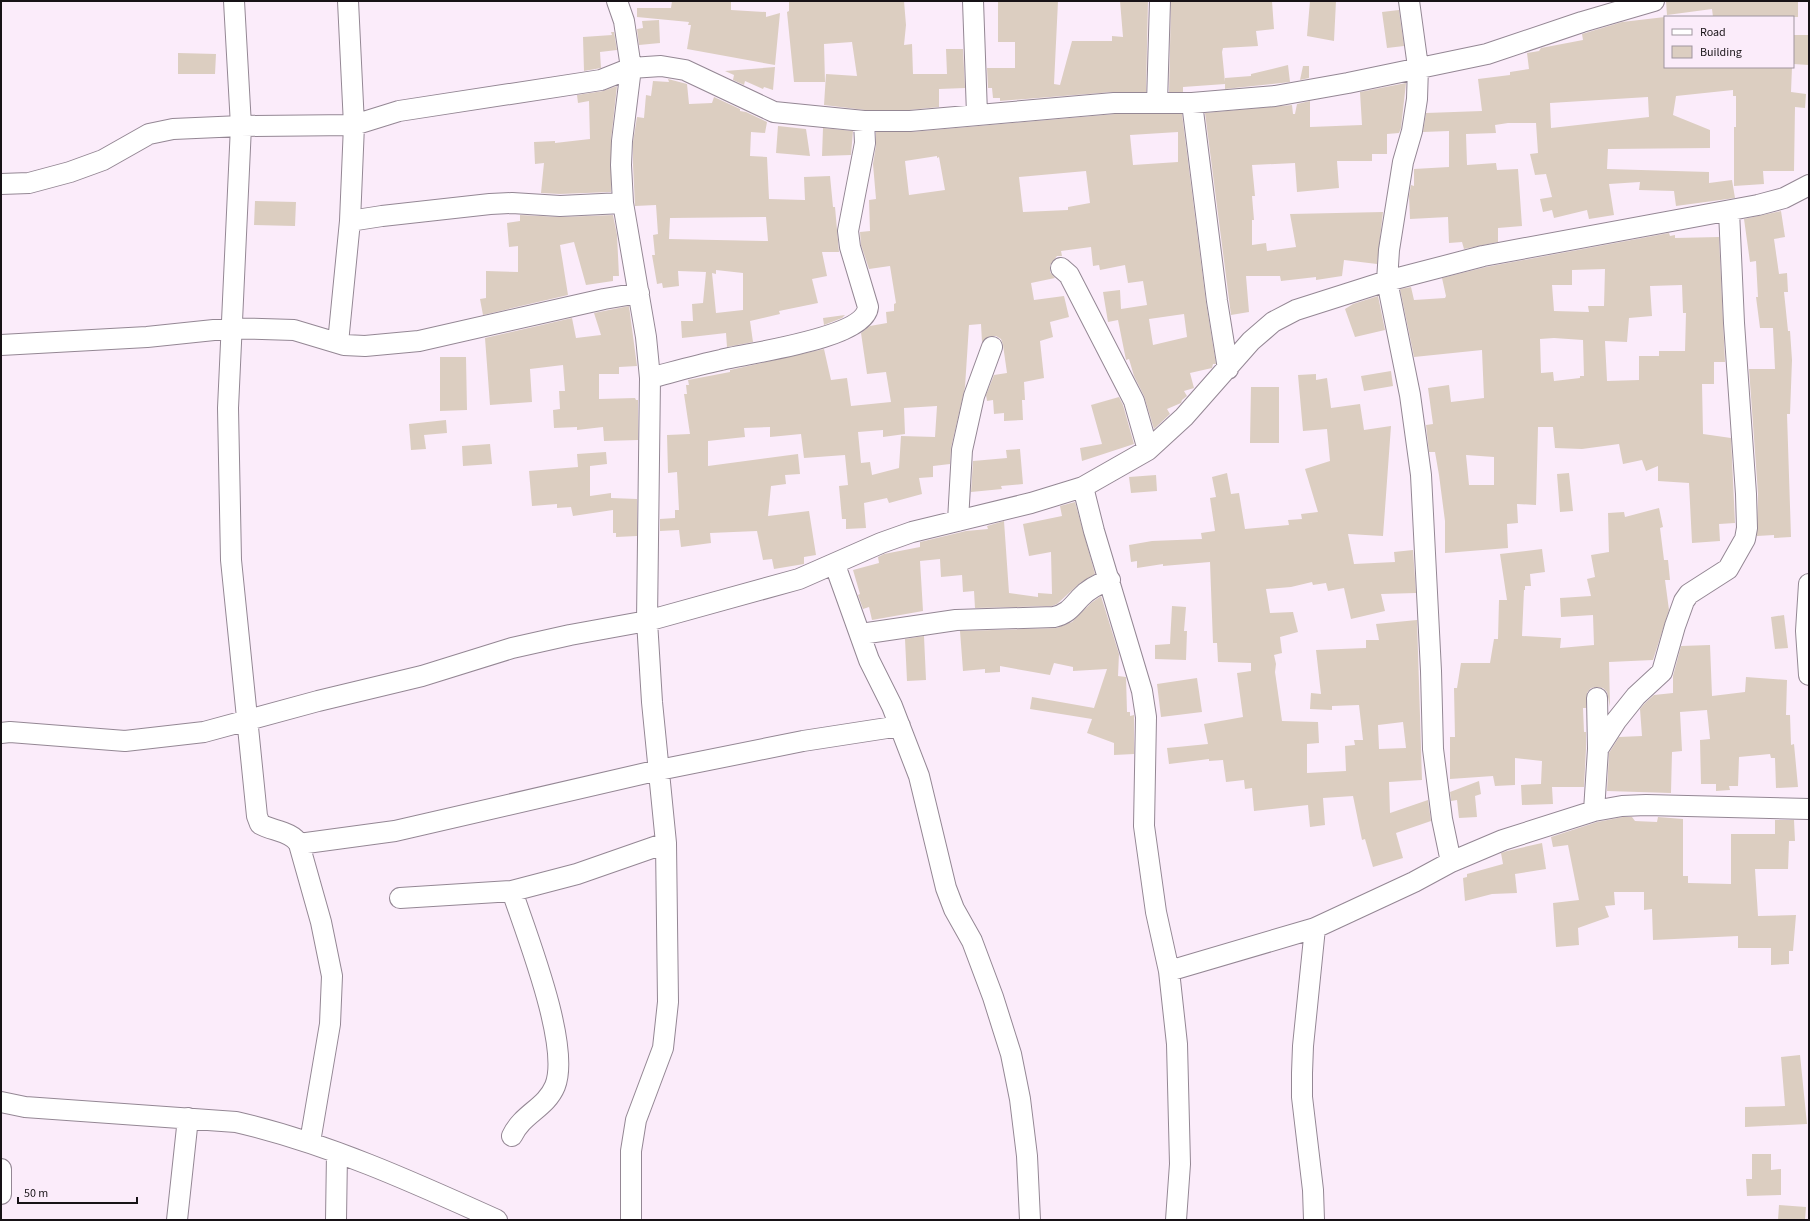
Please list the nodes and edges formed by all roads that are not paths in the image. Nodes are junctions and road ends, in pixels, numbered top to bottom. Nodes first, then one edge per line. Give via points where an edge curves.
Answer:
1 (234, 1) edge
2 (348, 1) edge
3 (617, 1) edge
4 (973, 1) edge
5 (1160, 1) edge
6 (1409, 1) edge
7 (1654, 1) edge
8 (1418, 67) junction
9 (631, 68) junction
10 (1157, 103) junction
11 (1192, 104) junction
12 (977, 114) junction
13 (864, 121) junction
14 (354, 125) junction
15 (241, 126) junction
16 (1, 184) edge
17 (1809, 185) edge
18 (623, 203) junction
19 (1729, 211) junction
20 (350, 221) junction
21 (1061, 268) dead end
22 (1387, 281) junction
23 (639, 293) junction
24 (233, 328) junction
25 (338, 343) junction
26 (1, 345) edge
27 (992, 347) dead end
28 (1228, 369) junction
29 (650, 378) junction
30 (1148, 450) junction
31 (1084, 487) junction
32 (958, 521) junction
33 (835, 565) junction
34 (1110, 580) junction
35 (1809, 584) edge
36 (647, 621) junction
37 (861, 634) junction
38 (1809, 675) edge
39 (1597, 698) dead end
40 (246, 720) junction
41 (900, 726) junction
42 (1, 733) edge
43 (1598, 749) junction
44 (659, 770) junction
45 (1809, 809) edge
46 (1594, 811) junction
47 (666, 843) junction
48 (299, 844) junction
49 (1452, 862) junction
50 (512, 891) junction
51 (400, 898) dead end
52 (1315, 928) junction
53 (1169, 971) junction
54 (1, 1102) edge
55 (188, 1118) junction
56 (512, 1136) dead end
57 (310, 1142) junction
58 (337, 1153) junction
59 (1, 1169) edge
60 (1, 1194) edge
61 (491, 1219) edge
62 (177, 1220) edge
63 (336, 1220) edge
64 (631, 1220) edge
65 (1030, 1220) edge
66 (1176, 1220) edge
67 (1314, 1220) edge

1 - 15 street
2 - 14 street
3 - 9 street via 624,21
4 - 12 street
5 - 10 street
6 - 8 street
7 - 8 street via 1487,54
8 - 11 street via 1348,84 1275,96
8 - 22 street via 1418,99 1389,250
9 - 13 street via 660,66 685,70 774,112
9 - 14 street via 602,80 399,111
9 - 18 street via 622,141
10 - 11 street
10 - 12 street via 1114,103
11 - 28 street
12 - 13 street via 910,121
13 - 29 street via 864,143 848,231 850,247 868,307 866,315 834,334 816,340 722,359
14 - 15 street
14 - 20 street
15 - 16 street via 173,129 149,134 103,160 70,172 28,183
15 - 24 street
17 - 19 street via 1784,198
18 - 20 street via 560,206 512,202
18 - 23 street
19 - 22 street via 1483,256
19 - 43 street via 1746,494 1746,534 1728,569 1689,594 1684,601 1674,626 1662,672 1636,696
20 - 25 street
21 - 30 street via 1069,275 1134,401
22 - 28 street via 1296,310 1273,322 1251,341
22 - 49 street via 1410,395 1421,475 1433,748 1442,819
23 - 25 street via 419,341 365,346
23 - 29 street
24 - 25 street via 294,330
24 - 26 street via 147,337
24 - 40 street via 228,408 231,560
27 - 32 street via 974,396 962,450
28 - 30 street via 1184,417
29 - 36 street
30 - 31 street
31 - 32 street
31 - 34 street
32 - 33 street via 912,532
33 - 36 street via 799,579
33 - 37 street
34 - 37 street via 1092,588 1063,615 1054,617 956,620
34 - 53 street via 1142,691 1145,711 1144,826 1155,905
35 - 38 street via 1806,631
36 - 40 street via 512,648 422,676
36 - 44 street
37 - 41 street via 869,660
39 - 43 street
40 - 42 street via 204,732 125,742
40 - 48 street via 260,824 296,838
41 - 44 street via 803,741
41 - 65 street via 920,776 946,888 954,909 972,941 1011,1054 1027,1156
43 - 46 street
44 - 47 street
44 - 48 street via 395,831
45 - 46 street via 1646,805
46 - 49 street via 1503,840
47 - 50 street via 577,874
47 - 64 street via 668,1002 663,1048 636,1120 631,1151
48 - 57 street via 321,922 332,976 330,1024
49 - 52 street
50 - 51 street
50 - 56 street via 548,1002 555,1031 559,1073 549,1097 541,1107 520,1122
52 - 53 street
52 - 67 street via 1302,1073
53 - 66 street via 1177,1044 1180,1164
54 - 55 street via 25,1107
55 - 57 street via 236,1122
55 - 62 street
57 - 58 street
58 - 61 street
58 - 63 street
59 - 60 street

